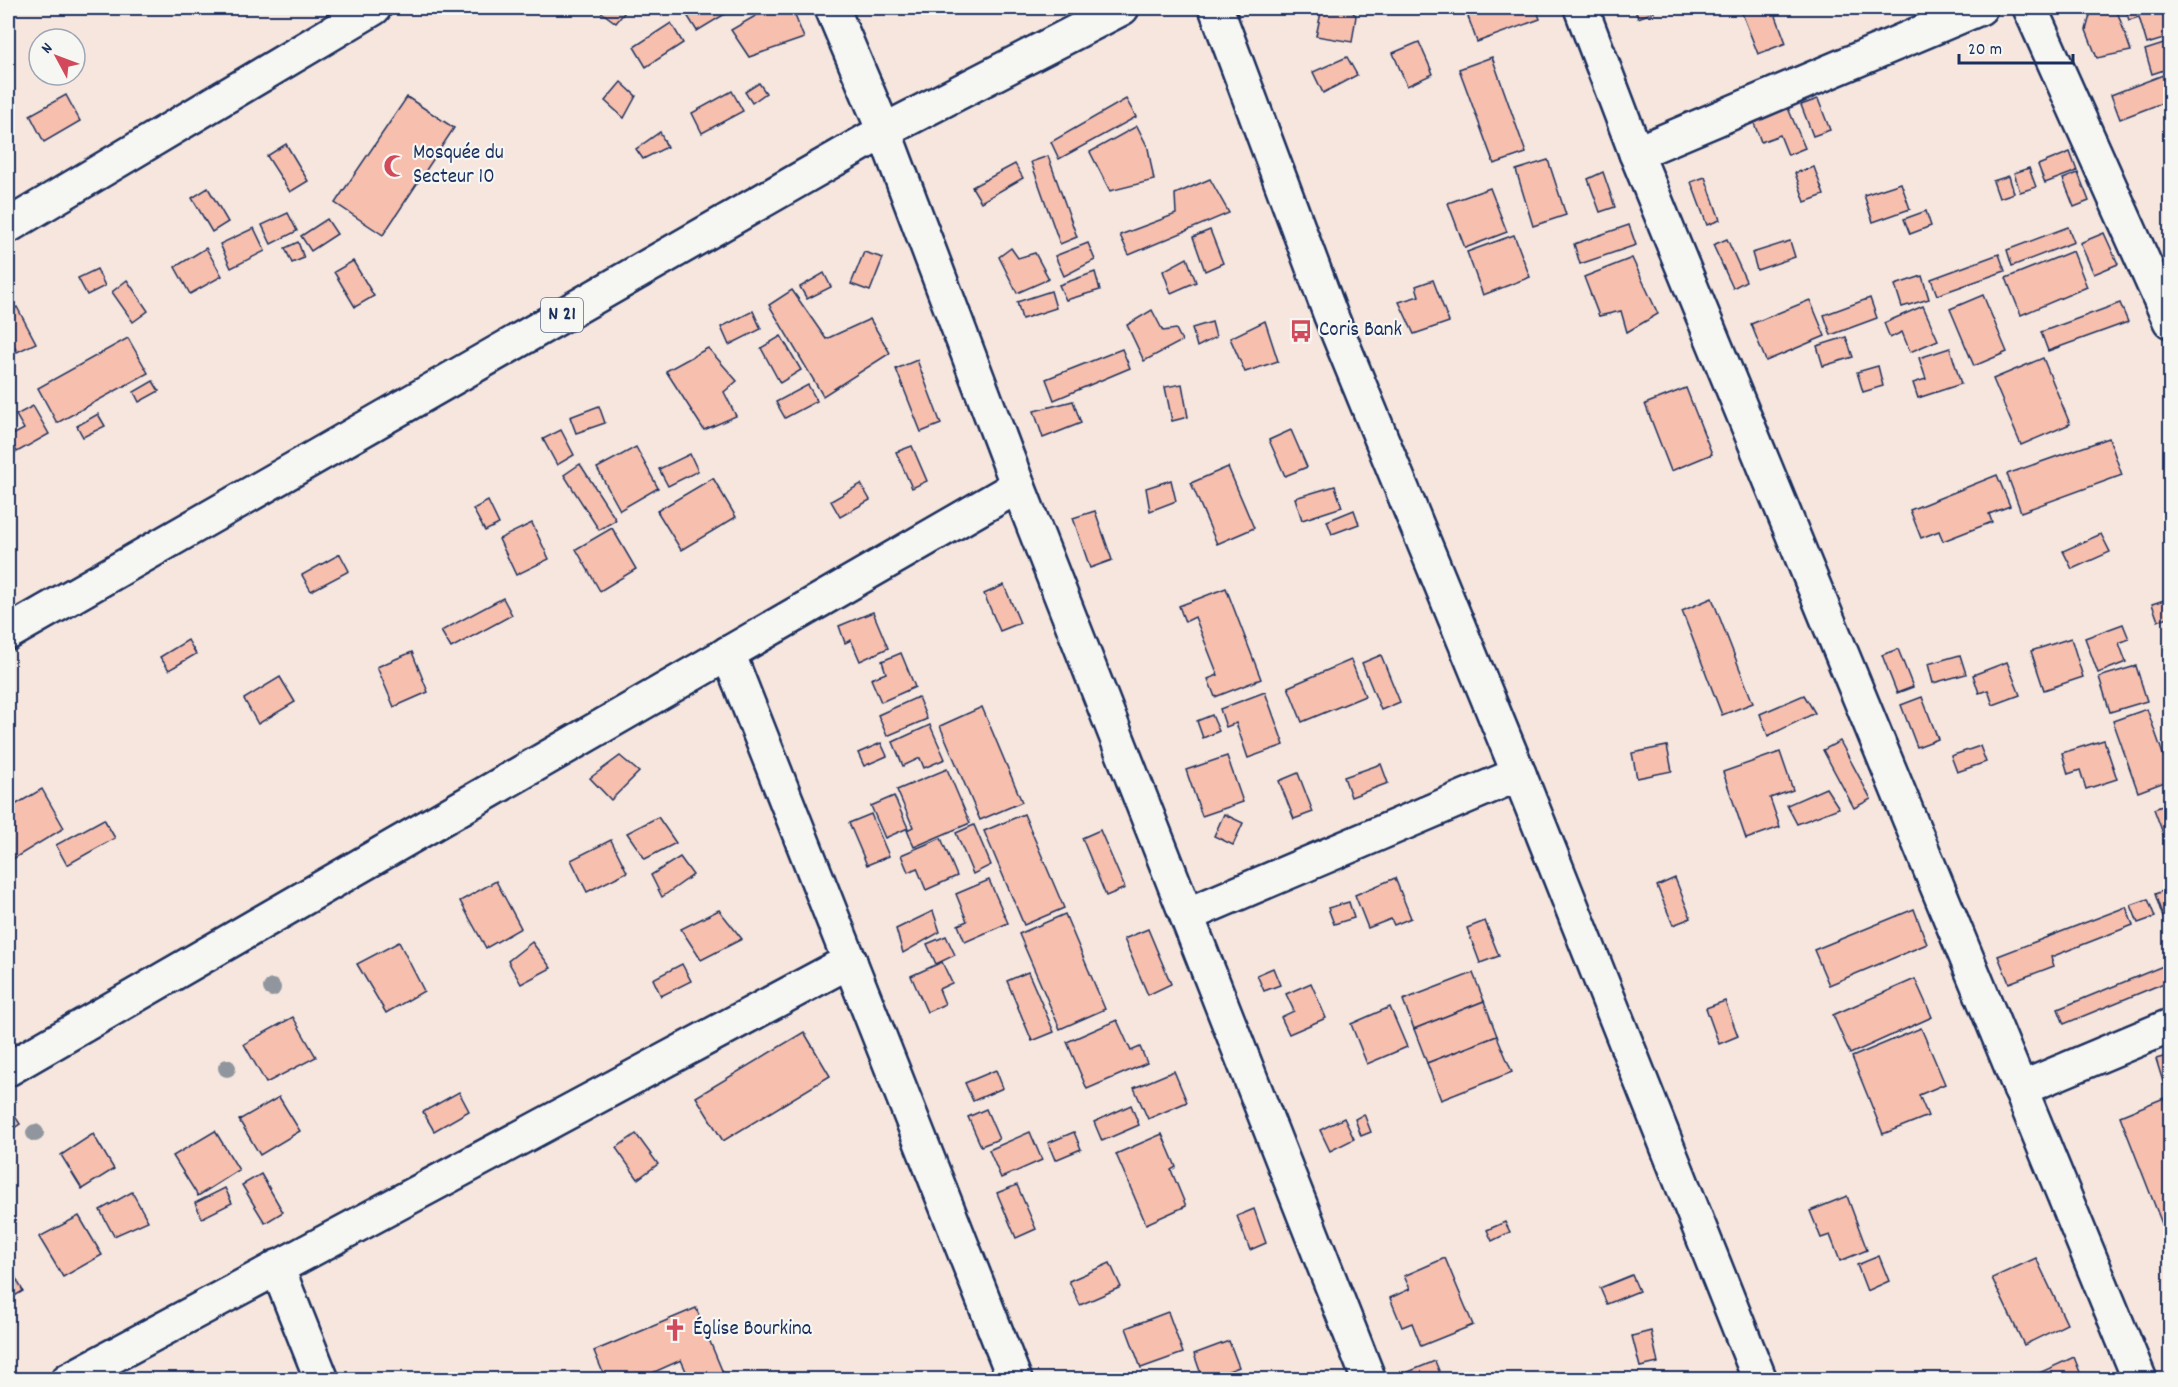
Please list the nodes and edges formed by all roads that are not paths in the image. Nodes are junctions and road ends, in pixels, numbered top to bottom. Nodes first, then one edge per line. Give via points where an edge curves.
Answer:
1 (374, 8) edge
2 (832, 8) edge
3 (1122, 8) edge
4 (1216, 8) edge
5 (1581, 8) edge
6 (1980, 8) edge
7 (2030, 8) edge
8 (884, 130) junction
9 (1636, 153) junction
10 (8, 226) edge
11 (2170, 321) edge
12 (1018, 486) junction
13 (8, 633) edge
14 (728, 653) junction
15 (1519, 774) junction
16 (1187, 915) junction
17 (850, 961) junction
18 (2170, 1026) edge
19 (10, 1063) edge
20 (2020, 1089) junction
21 (278, 1267) junction
22 (68, 1380) edge
23 (322, 1380) edge
24 (1015, 1380) edge
25 (1370, 1380) edge
26 (1760, 1380) edge
27 (2140, 1380) edge

1 - 10 street
2 - 8 street
3 - 8 street, N 21
4 - 15 street via 1331,316
5 - 9 street
6 - 9 street
7 - 11 street
8 - 12 street
8 - 13 street, N 21
9 - 20 street
12 - 14 street
12 - 16 street
14 - 17 street
14 - 19 street
15 - 16 street
15 - 26 street
16 - 25 street
17 - 21 street
17 - 24 street
18 - 20 street
20 - 27 street
21 - 22 street
21 - 23 street

